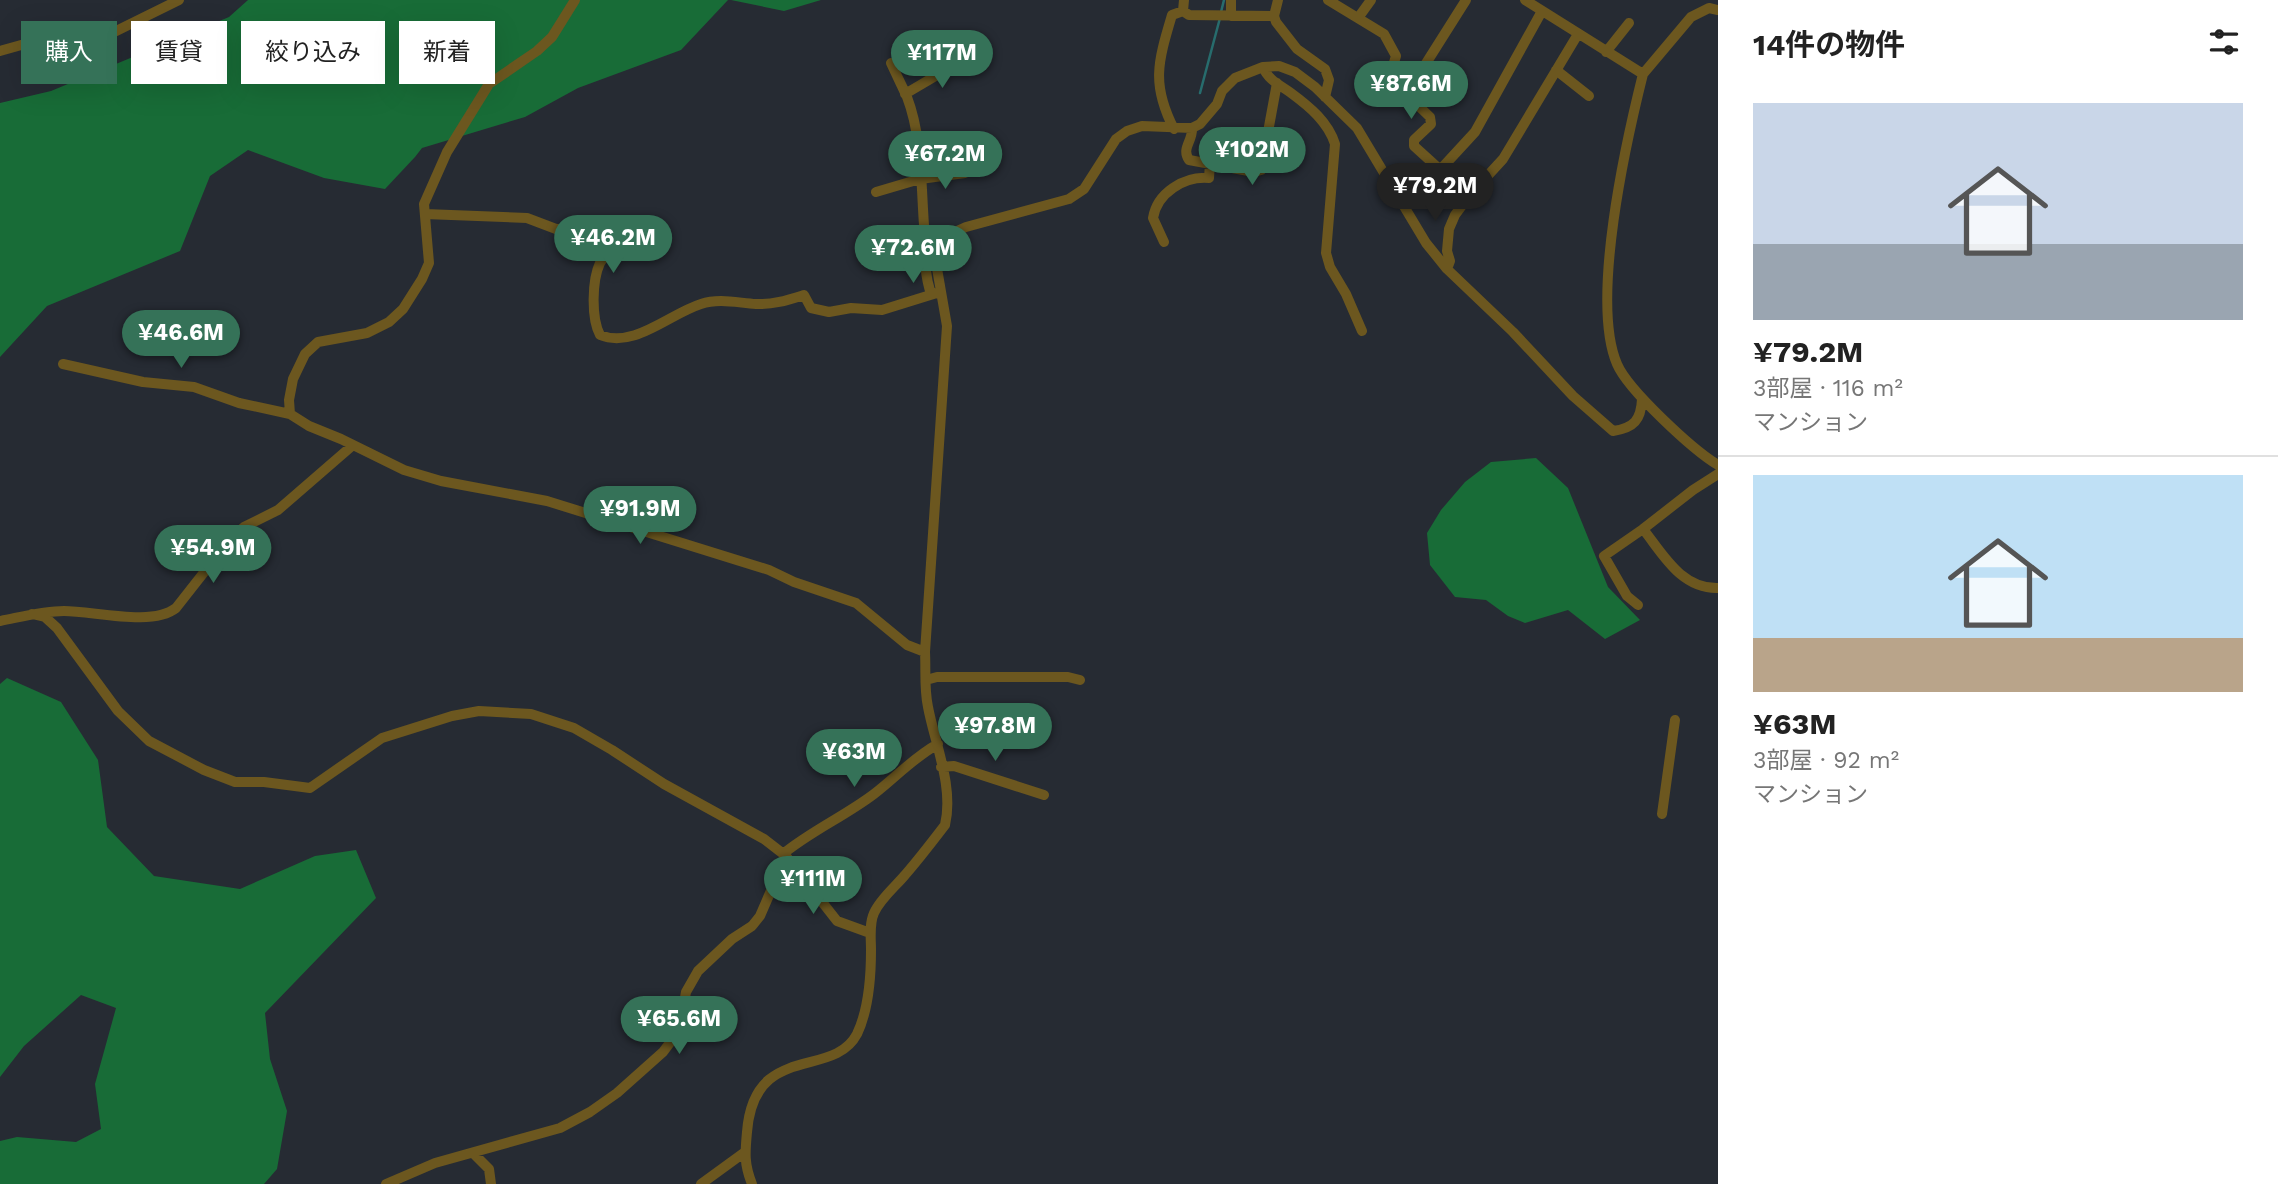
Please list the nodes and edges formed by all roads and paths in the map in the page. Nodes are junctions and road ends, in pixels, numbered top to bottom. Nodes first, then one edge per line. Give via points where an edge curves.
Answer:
1 (179, 0) edge
2 (575, 0) edge
3 (1231, 0) edge
4 (1278, 0) edge
5 (1328, 0) edge
6 (1371, 0) edge
7 (1466, 0) edge
8 (1525, 0) edge
9 (1184, 6) edge
10 (1718, 10) edge
11 (1542, 11) junction
12 (1231, 16) junction
13 (1274, 16) junction
14 (1358, 18) junction
15 (1629, 23) dead end
16 (1578, 34) junction
17 (0, 51) edge
18 (1606, 52) junction
19 (970, 57) dead end
20 (891, 63) dead end
21 (1263, 67) junction
22 (1556, 70) junction
23 (1643, 74) junction
24 (1277, 83) junction
25 (905, 94) junction
26 (1406, 95) junction
27 (1589, 96) dead end
28 (1325, 97) junction
29 (1192, 128) junction
30 (1174, 129) junction
31 (1210, 163) junction
32 (1440, 170) junction
33 (965, 173) dead end
34 (920, 179) junction
35 (876, 192) dead end
36 (1469, 196) junction
37 (425, 214) junction
38 (1164, 242) dead end
39 (1447, 269) junction
40 (935, 293) junction
41 (1362, 331) dead end
42 (63, 364) dead end
43 (1642, 399) junction
44 (290, 414) junction
45 (353, 444) junction
46 (1718, 465) edge
47 (1718, 474) edge
48 (1643, 529) junction
49 (1718, 588) edge
50 (1638, 605) dead end
51 (32, 614) junction
52 (0, 621) edge
53 (925, 652) junction
54 (926, 680) junction
55 (1080, 680) dead end
56 (1675, 720) dead end
57 (938, 744) junction
58 (941, 767) junction
59 (1044, 795) dead end
60 (1662, 814) dead end
61 (785, 855) junction
62 (870, 933) junction
63 (745, 1152) junction
64 (473, 1153) junction
65 (386, 1184) edge
66 (491, 1184) edge
67 (701, 1184) edge
68 (752, 1184) edge

1 - 17 street via 100,39 57,35
2 - 37 street via 552,37 483,92 427,193
3 - 12 street
4 - 13 street
5 - 14 street
6 - 14 street
7 - 26 street
8 - 11 street
9 - 12 street via 1189,15
9 - 30 street via 1172,15 1159,68 1160,94
10 - 23 street via 1709,8 1691,17
11 - 16 street
11 - 32 street via 1475,132
12 - 13 street
13 - 28 street via 1297,49 1325,69 1329,80
14 - 26 street via 1384,34 1396,56 1392,69
15 - 18 street
16 - 18 street
16 - 22 street
18 - 23 street
19 - 25 street via 960,58
20 - 25 street
21 - 24 street via 1266,76
21 - 28 street via 1295,72
21 - 29 street via 1235,78
22 - 27 street
22 - 36 street via 1503,159
23 - 43 street via 1614,220 1608,306 1608,330 1617,365
24 - 31 street via 1261,170
24 - 41 street via 1331,131 1335,144 1326,253
25 - 34 street
26 - 32 street via 1430,117 1431,124 1414,140 1414,146
28 - 39 street via 1367,142 1426,243
29 - 30 street
29 - 31 street via 1187,157
30 - 40 street via 1158,125 1127,131 1116,139 1084,189 1069,199 948,235 934,257
31 - 38 street via 1209,178 1195,177 1163,193 1153,218
32 - 36 street
33 - 34 street
34 - 35 street
34 - 40 street via 923,262
36 - 39 street via 1449,229
37 - 40 street via 527,218 556,229 596,228 627,234 601,261 595,288 594,323 600,335 609,339 634,336 706,302 774,304 804,295 811,307 829,312 882,310
37 - 44 street via 429,263 403,309 367,333 318,342 305,354 293,379
39 - 43 street via 1613,431 1636,424
40 - 53 street via 945,307 947,326
42 - 44 street via 143,382 194,387
43 - 46 street
44 - 45 street
45 - 51 street via 278,510 231,538 168,614
45 - 53 street via 404,470 547,501 769,570 856,603 907,645
47 - 48 street
48 - 49 street via 1678,574
48 - 50 street via 1604,556 1627,596
51 - 52 street
51 - 61 street via 45,617 57,628 118,711 149,741 235,782 310,788 382,737 479,711 531,714 574,728
53 - 54 street
54 - 55 street
54 - 57 street
56 - 60 street
57 - 58 street
57 - 61 street
58 - 59 street via 954,766
58 - 62 street via 948,814 945,825 874,913
61 - 62 street via 837,921
61 - 64 street via 760,916 698,971 686,992 674,1037 663,1052 617,1093 560,1128
62 - 63 street via 866,1008 855,1037 843,1050 768,1078 748,1121
63 - 67 street
63 - 68 street
64 - 65 street
64 - 66 street via 489,1169

